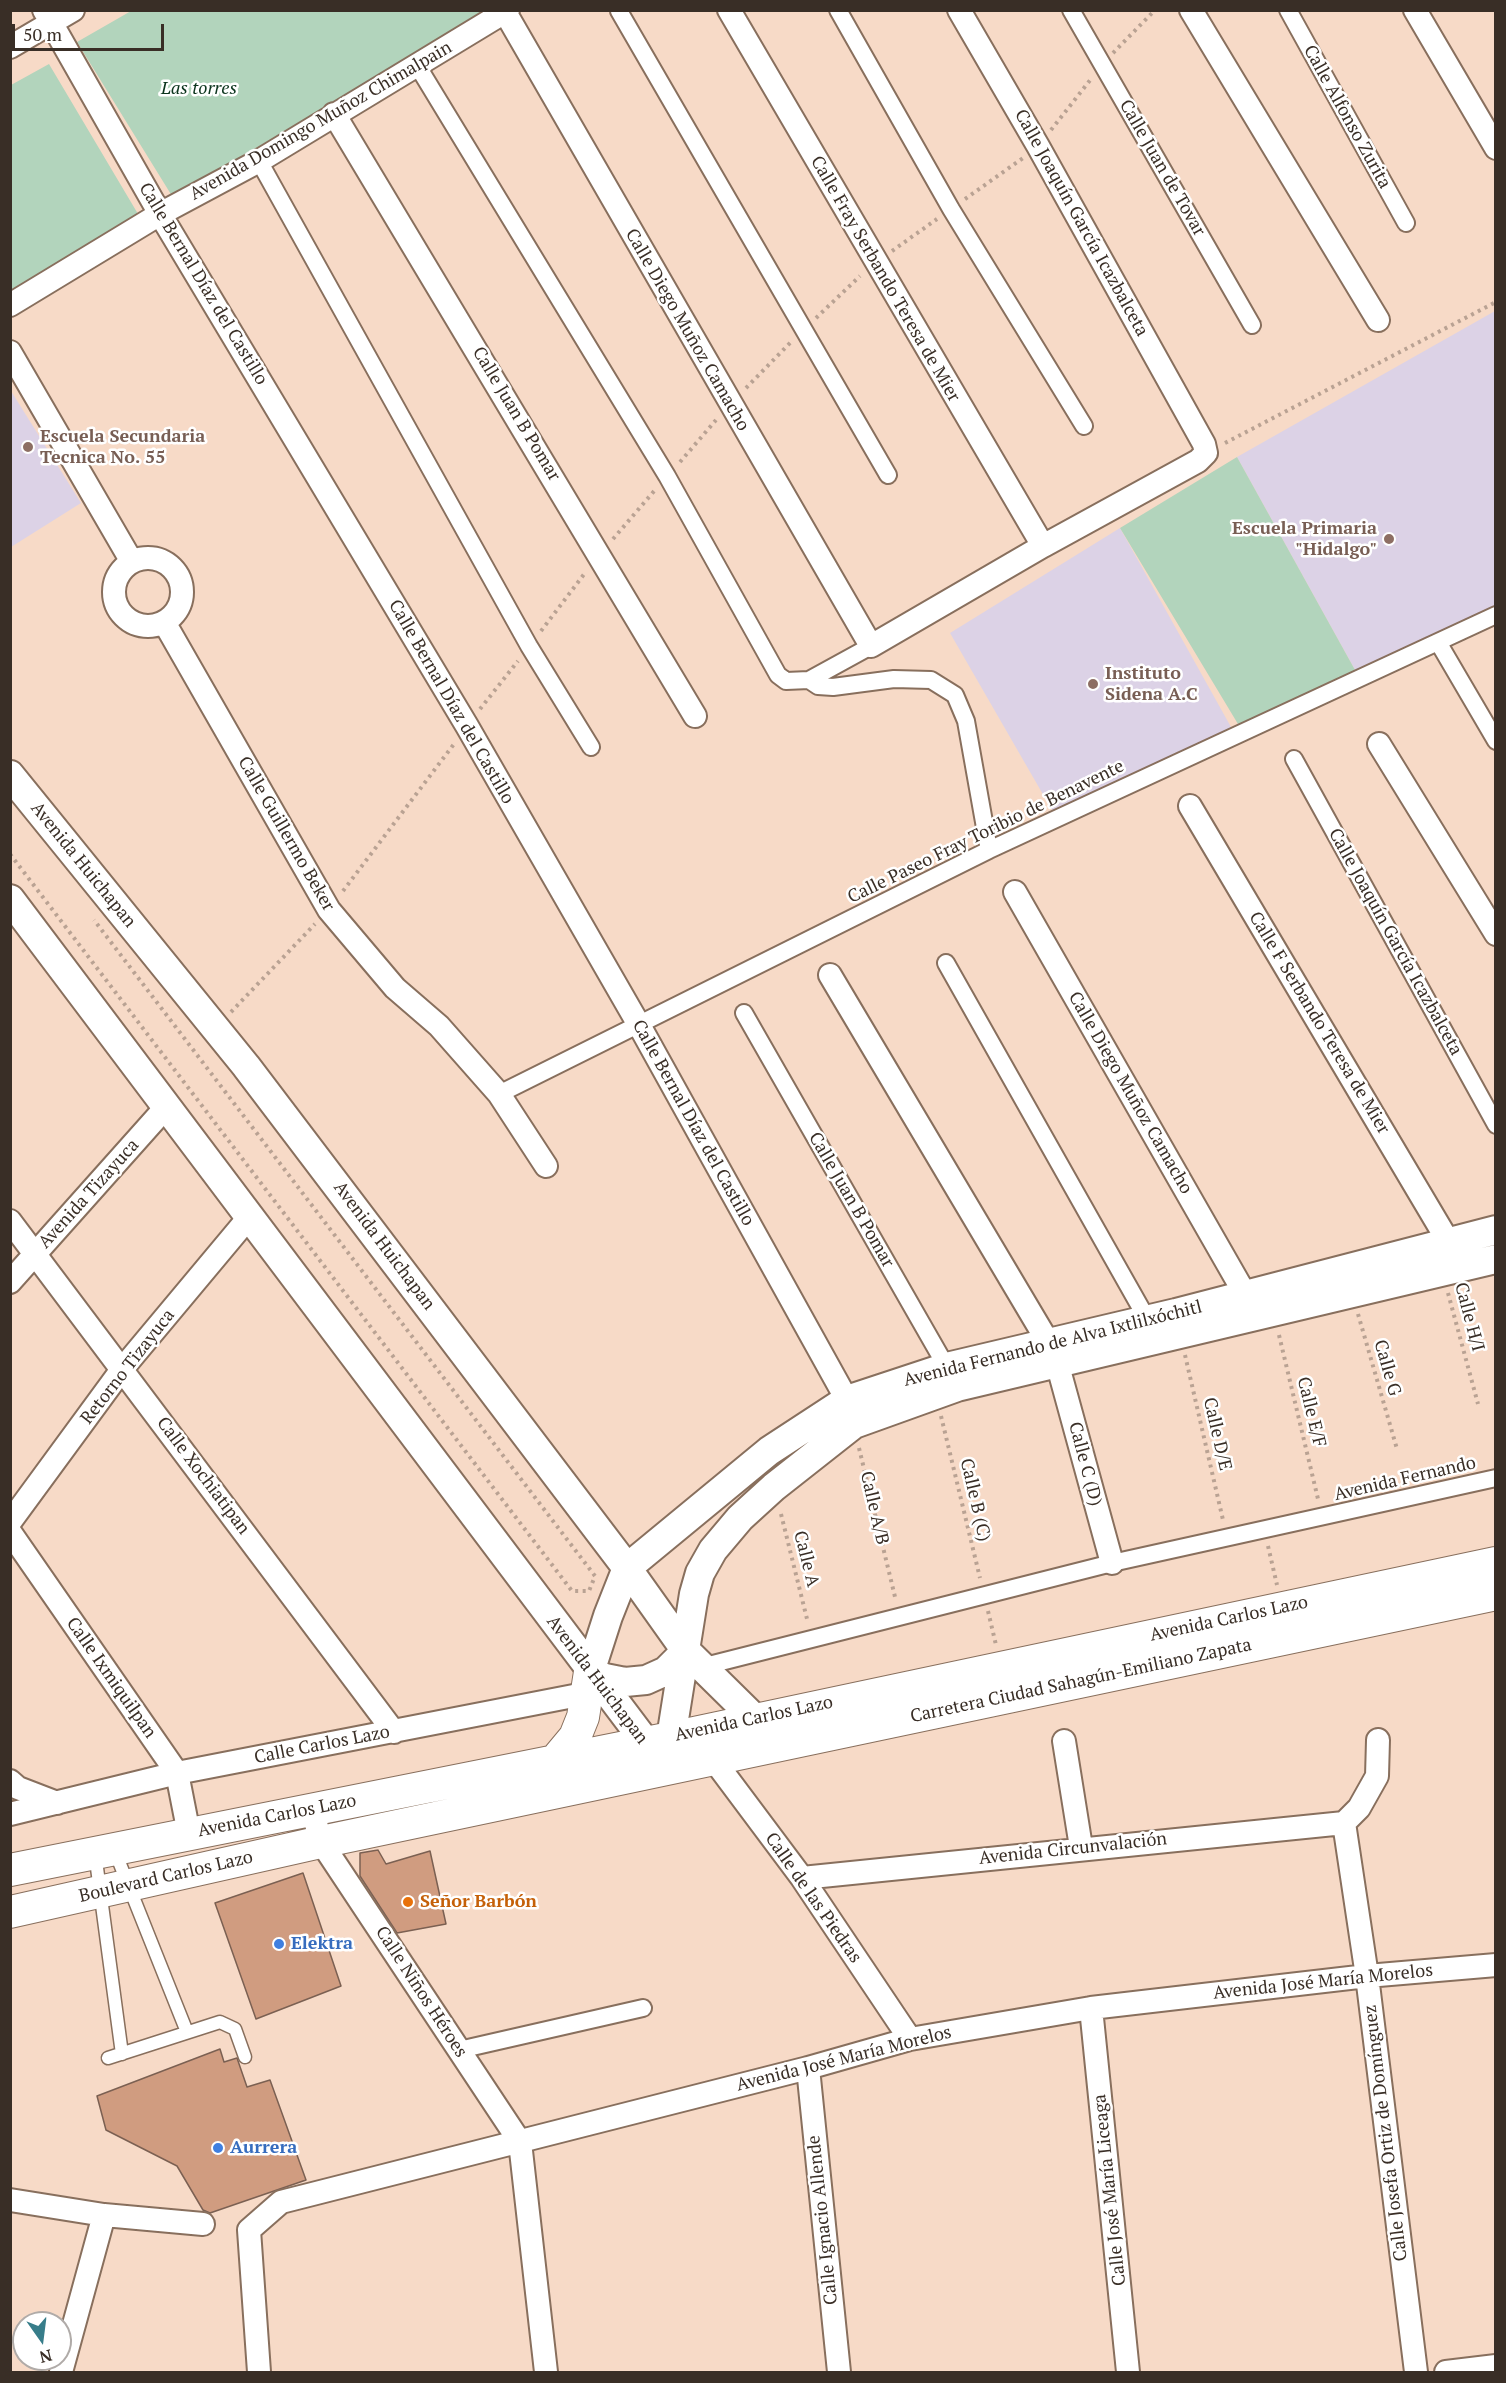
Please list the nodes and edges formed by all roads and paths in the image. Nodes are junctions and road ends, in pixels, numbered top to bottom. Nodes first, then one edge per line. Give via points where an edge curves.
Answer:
1 (73, 10) edge
2 (729, 10) edge
3 (838, 10) edge
4 (959, 10) edge
5 (1071, 10) edge
6 (1191, 10) edge
7 (1288, 10) edge
8 (1415, 10) edge
9 (506, 11) edge
10 (619, 11) edge
11 (47, 17) edge
12 (10, 47) edge
13 (417, 65) junction
14 (334, 114) junction
15 (1496, 148) edge
16 (258, 161) junction
17 (160, 214) junction
18 (1406, 223) dead end
19 (1496, 302) edge
20 (10, 306) edge
21 (1378, 320) dead end
22 (1252, 325) dead end
23 (10, 352) edge
24 (1084, 426) dead end
25 (1203, 445) junction
26 (888, 475) dead end
27 (1043, 546) junction
28 (132, 562) junction
29 (1496, 615) edge
30 (164, 622) junction
31 (1438, 642) junction
32 (871, 646) junction
33 (809, 680) junction
34 (695, 716) dead end
35 (1496, 741) edge
36 (1379, 744) dead end
37 (591, 747) dead end
38 (1294, 759) dead end
39 (10, 776) edge
40 (1190, 806) dead end
41 (989, 850) junction
42 (10, 854) edge
43 (1015, 892) dead end
44 (10, 899) edge
45 (91, 916) dead end
46 (1496, 934) edge
47 (946, 963) dead end
48 (830, 975) dead end
49 (744, 1013) dead end
50 (639, 1025) junction
51 (499, 1094) junction
52 (167, 1106) junction
53 (1496, 1125) edge
54 (546, 1166) dead end
55 (250, 1216) junction
56 (10, 1221) edge
57 (1496, 1230) edge
58 (1448, 1241) junction
59 (35, 1254) junction
60 (1496, 1259) edge
61 (1443, 1272) junction
62 (10, 1282) edge
63 (1352, 1293) junction
64 (1245, 1294) junction
65 (1273, 1312) junction
66 (1162, 1332) junction
67 (1053, 1353) junction
68 (123, 1368) junction
69 (947, 1382) junction
70 (1478, 1404) dead end
71 (850, 1412) junction
72 (1397, 1449) dead end
73 (1496, 1478) edge
74 (774, 1487) junction
75 (1323, 1518) junction
76 (10, 1522) edge
77 (10, 1532) edge
78 (1227, 1538) junction
79 (1270, 1555) dead end
80 (1112, 1563) junction
81 (1496, 1563) edge
82 (627, 1568) junction
83 (1274, 1572) dead end
84 (1496, 1594) edge
85 (984, 1596) junction
86 (899, 1616) junction
87 (994, 1636) dead end
88 (812, 1638) junction
89 (699, 1665) junction
90 (597, 1688) junction
91 (748, 1712) junction
92 (394, 1732) junction
93 (1378, 1740) dead end
94 (1064, 1741) dead end
95 (655, 1747) junction
96 (713, 1759) junction
97 (555, 1761) junction
98 (178, 1777) junction
99 (10, 1781) edge
100 (57, 1803) junction
101 (312, 1809) junction
102 (10, 1814) edge
103 (1344, 1823) junction
104 (188, 1827) junction
105 (321, 1842) junction
106 (1081, 1847) junction
107 (104, 1851) junction
108 (10, 1870) edge
109 (802, 1878) junction
110 (115, 1889) junction
111 (10, 1912) edge
112 (1496, 1965) edge
113 (1367, 1976) junction
114 (643, 2008) dead end
115 (1091, 2008) junction
116 (187, 2032) junction
117 (910, 2039) junction
118 (459, 2050) junction
119 (122, 2054) junction
120 (245, 2057) dead end
121 (108, 2058) dead end
122 (808, 2068) junction
123 (520, 2142) junction
124 (10, 2200) edge
125 (104, 2216) junction
126 (203, 2224) dead end
127 (1496, 2366) edge
128 (60, 2373) edge
129 (259, 2373) edge
130 (546, 2373) edge
131 (839, 2373) edge
132 (1128, 2373) edge
133 (1416, 2373) edge
134 (1446, 2373) edge

1 - 11 street
2 - 27 street, Calle Fray Serbando Teresa de Mier
3 - 24 street via 951,209
4 - 25 street, Calle Joaquín García Icazbalceta
5 - 22 street, Calle Juan de Tovar
6 - 21 street
7 - 18 street, Calle Alfonso Zurita
8 - 15 street
9 - 13 street, Avenida Domingo Muñoz Chimalpain
9 - 32 street, Calle Diego Muñoz Camacho
10 - 26 street
11 - 12 street
11 - 17 street, Calle Bernal Díaz del Castillo
13 - 14 street, Avenida Domingo Muñoz Chimalpain
13 - 33 street via 667,476 778,675 786,681
14 - 16 street, Avenida Domingo Muñoz Chimalpain
14 - 34 street, Calle Juan B Pomar
16 - 17 street, Avenida Domingo Muñoz Chimalpain
16 - 37 street via 529,646
17 - 20 street, Avenida Domingo Muñoz Chimalpain
17 - 50 street, Calle Bernal Díaz del Castillo via 467,726
19 - 25 path
23 - 28 street
25 - 27 street via 1198,461
27 - 32 street
28 - 30 street via 158,559 178,576 181,602
28 - 30 street via 115,582 118,608 126,619 138,625
29 - 31 street, Calle Paseo Fray Toribio de Benavente
30 - 51 street, Calle Guillermo Beker via 329,910 395,988 439,1026
31 - 35 street
31 - 41 street, Calle Paseo Fray Toribio de Benavente
32 - 33 street
33 - 41 street via 818,686 833,687 894,679 931,680 955,695 966,721
36 - 46 street
38 - 53 street, Calle Joaquín García Icazbalceta
39 - 82 street, Avenida Huichapan via 246,1066
40 - 58 street, Calle F Serbando Teresa de Mier
41 - 50 street, Calle Paseo Fray Toribio de Benavente
42 - 45 path via 573,1591 589,1591 595,1576
43 - 64 street, Calle Diego Muñoz Camacho
44 - 52 street, Avenida Huichapan
47 - 66 street
48 - 67 street
49 - 69 street, Calle Juan B Pomar
50 - 51 street, Calle Paseo Fray Toribio de Benavente
50 - 71 street, Calle Bernal Díaz del Castillo
51 - 54 street, Calle Guillermo Beker
52 - 55 street, Avenida Huichapan
52 - 59 street, Avenida Tizayuca
55 - 68 street, Retorno Tizayuca
55 - 90 street, Avenida Huichapan
56 - 59 street, Calle Xochiatipan
57 - 58 street, Avenida Fernando de Alva Ixtlilxóchitl
58 - 64 street, Avenida Fernando de Alva Ixtlilxóchitl
59 - 62 street, Avenida Tizayuca
59 - 68 street, Calle Xochiatipan
60 - 61 street, Avenida Fernando de Alva Ixtlilxóchitl
61 - 63 street, Avenida Fernando de Alva Ixtlilxóchitl
61 - 70 path, Calle H/I
63 - 65 street, Avenida Fernando de Alva Ixtlilxóchitl
63 - 72 path, Calle G
64 - 66 street, Avenida Fernando de Alva Ixtlilxóchitl
65 - 66 street, Avenida Fernando de Alva Ixtlilxóchitl
65 - 75 path, Calle E/F
66 - 67 street, Avenida Fernando de Alva Ixtlilxóchitl
66 - 78 path, Calle D/E
67 - 69 street, Avenida Fernando de Alva Ixtlilxóchitl
67 - 80 street, Calle C (D)
68 - 76 street, Retorno Tizayuca
68 - 92 street, Calle Xochiatipan
69 - 71 street, Avenida Fernando de Alva Ixtlilxóchitl
69 - 85 path, Calle B (C)
71 - 74 street, Avenida Fernando de Alva Ixtlilxóchitl
71 - 82 street, Avenida Fernando de Alva Ixtlilxóchitl via 769,1450
71 - 86 path, Calle A/B
73 - 75 street, Avenida Fernando
74 - 88 path, Calle A
74 - 89 street, Avenida Fernando de Alva Ixtlilxóchitl via 740,1518 713,1550 700,1573 694,1594
75 - 78 street, Avenida Fernando
77 - 98 street, Calle Ixmiquilpan
78 - 80 street, Avenida Fernando
79 - 83 path
80 - 85 street, Avenida Fernando
81 - 91 main road, Avenida Carlos Lazo
82 - 89 street, Avenida Huichapan
82 - 90 street, Avenida Fernando de Alva Ixtlilxóchitl via 608,1616
84 - 96 main road, Carretera Ciudad Sahagún-Emiliano Zapata
85 - 86 street, Avenida Fernando
85 - 87 path, Calle B (C)
86 - 88 street, Avenida Fernando
88 - 89 street, Avenida Fernando
89 - 90 street via 666,1671 646,1680 604,1678
89 - 91 street, Avenida Huichapan
89 - 95 street, Avenida Fernando de Alva Ixtlilxóchitl
90 - 92 street, Calle Carlos Lazo
90 - 95 street, Avenida Huichapan
90 - 97 main road via 575,1737
91 - 95 main road, Avenida Carlos Lazo
92 - 98 street, Calle Carlos Lazo
93 - 103 street via 1377,1776 1359,1808
94 - 106 street
95 - 96 main road, Carretera Ciudad Sahagún-Emiliano Zapata
95 - 97 main road, Avenida Carlos Lazo
95 - 105 main road, Avenida Carlos Lazo via 630,1777
96 - 109 street, Calle de las Piedras
97 - 101 main road, Avenida Carlos Lazo
98 - 100 street, Calle Carlos Lazo
98 - 104 street, Calle Ixmiquilpan
99 - 100 street
100 - 102 street, Calle Carlos Lazo
101 - 104 main road, Avenida Carlos Lazo
101 - 105 street, Calle Niños Héroes
103 - 106 street, Avenida Circunvalación
103 - 113 street, Calle Josefa Ortiz de Domínguez
104 - 107 main road, Avenida Carlos Lazo
105 - 110 main road, Boulevard Carlos Lazo
105 - 118 street, Calle Niños Héroes
106 - 109 street, Avenida Circunvalación
107 - 108 main road, Avenida Carlos Lazo
107 - 110 lane
107 - 110 lane
109 - 117 street, Calle de las Piedras
110 - 111 main road, Boulevard Carlos Lazo
110 - 116 lane
110 - 119 lane
112 - 113 street, Avenida José María Morelos
113 - 115 street, Avenida José María Morelos
113 - 133 street, Calle Josefa Ortiz de Domínguez
114 - 118 street
115 - 117 street, Avenida José María Morelos
115 - 132 street, Calle José María Liceaga
116 - 119 lane
116 - 120 lane via 220,2022 229,2024 235,2029
117 - 122 street, Avenida José María Morelos
118 - 123 street, Calle Niños Héroes
119 - 121 lane
122 - 123 street, Avenida José María Morelos
122 - 131 street, Calle Ignacio Allende
123 - 129 street, Avenida José María Morelos via 281,2202 249,2230
123 - 130 street
124 - 125 street
125 - 126 street
125 - 128 street
127 - 134 street

